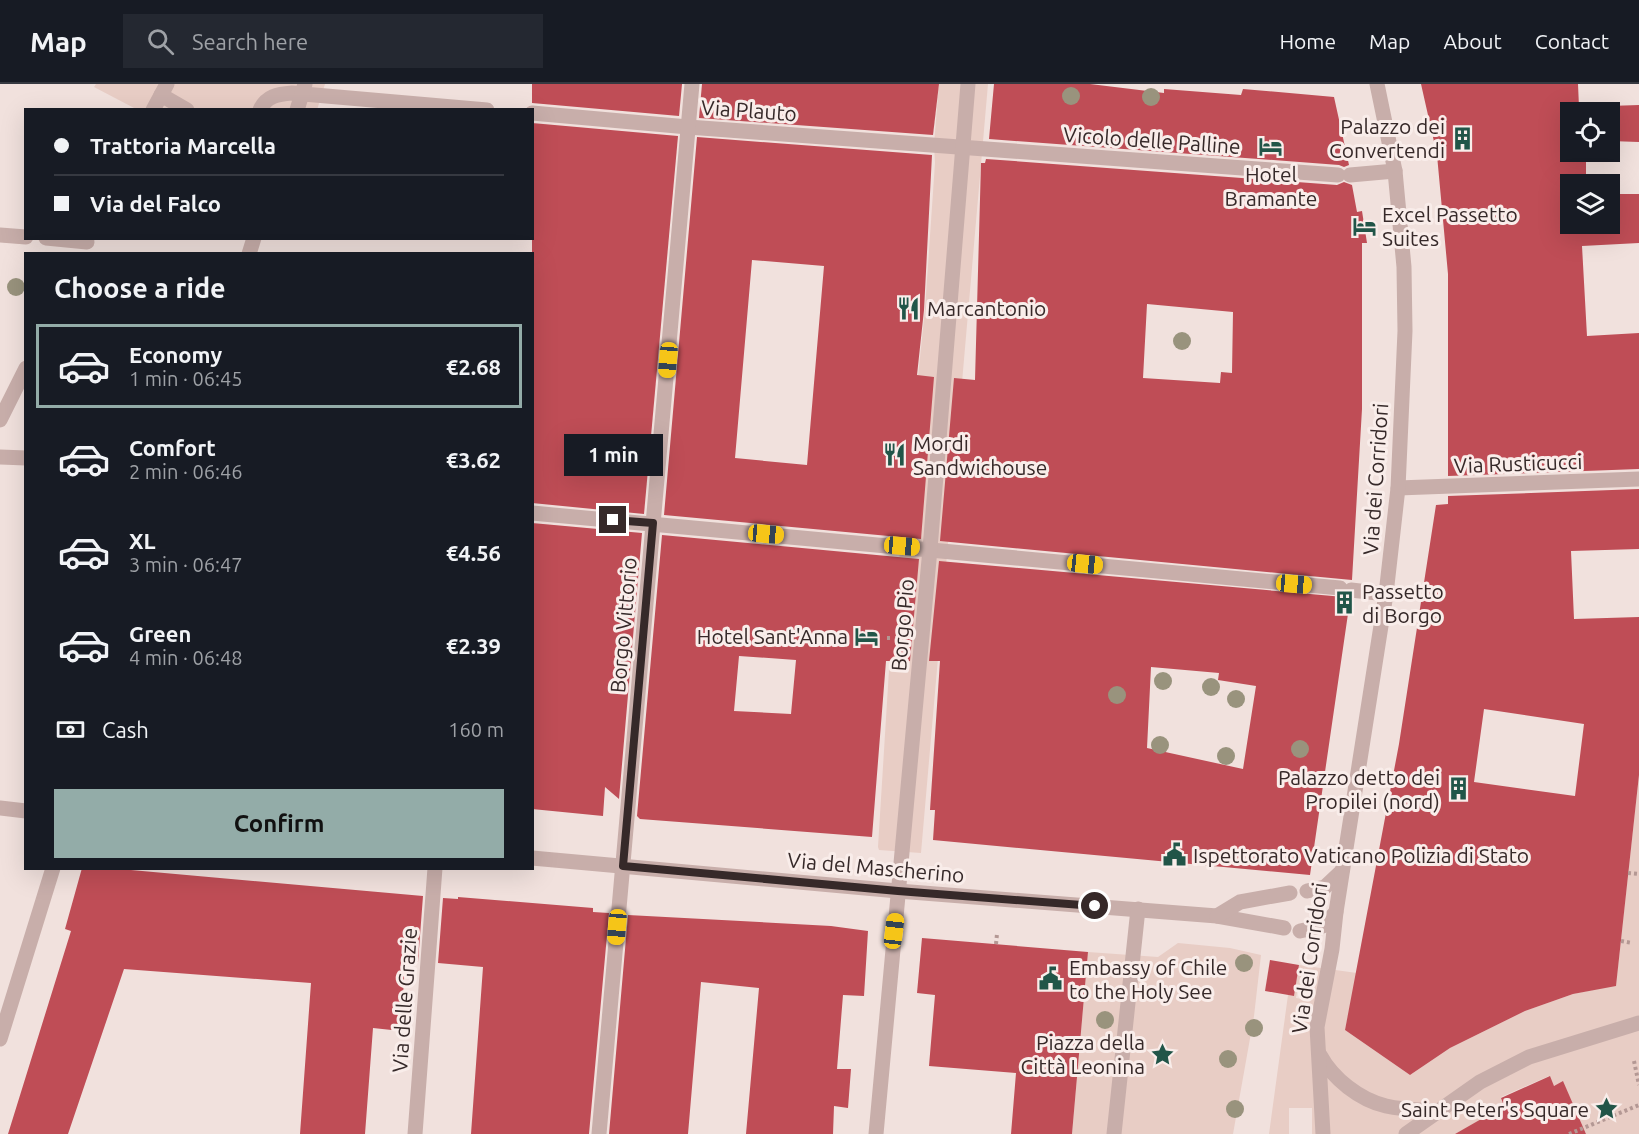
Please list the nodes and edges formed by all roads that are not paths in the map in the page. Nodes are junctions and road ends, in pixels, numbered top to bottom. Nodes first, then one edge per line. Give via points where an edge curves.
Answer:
1 (692, 84) edge
2 (968, 84) edge
3 (1377, 84) edge
4 (304, 89) edge
5 (164, 90) edge
6 (154, 108) edge
7 (185, 108) edge
8 (261, 108) edge
9 (298, 108) edge
10 (470, 108) edge
11 (534, 113) edge
12 (688, 127) junction
13 (963, 147) junction
14 (1395, 171) junction
15 (0, 235) edge
16 (24, 237) edge
17 (57, 240) edge
18 (86, 245) edge
19 (24, 372) edge
20 (0, 420) edge
21 (0, 457) edge
22 (24, 458) edge
23 (1639, 479) edge
24 (1398, 488) junction
25 (534, 513) edge
26 (653, 523) junction
27 (930, 549) junction
28 (1386, 594) junction
29 (0, 808) edge
30 (24, 811) edge
31 (534, 858) edge
32 (623, 866) junction
33 (52, 870) edge
34 (435, 870) edge
35 (1342, 871) junction
36 (898, 891) junction
37 (1307, 891) dead end
38 (1290, 893) dead end
39 (1138, 909) junction
40 (1336, 912) junction
41 (1217, 916) junction
42 (1284, 928) dead end
43 (1300, 931) dead end
44 (1635, 1024) edge
45 (0, 1040) edge
46 (1319, 1053) junction
47 (1438, 1111) junction
48 (416, 1134) edge
49 (599, 1134) edge
50 (876, 1134) edge
51 (1114, 1134) edge
52 (1323, 1134) edge
53 (1406, 1134) edge

1 - 12 street, Borgo Vittorio
2 - 13 street, Borgo Pio
3 - 14 street, Via dei Corridori
4 - 8 street via 276,95
4 - 9 street
4 - 10 street
5 - 6 street
5 - 7 street
11 - 12 street, Via Plauto
12 - 13 street, Via Plauto
12 - 26 street, Borgo Vittorio
13 - 14 street, Vicolo delle Palline via 1344,175
13 - 27 street, Borgo Pio
14 - 24 street, Via dei Corridori via 1405,288
15 - 16 street
17 - 18 street
19 - 20 street
21 - 22 street
23 - 24 street, Via Rusticucci
24 - 28 street, Via dei Corridori
25 - 26 street
26 - 27 street
26 - 32 street, Borgo Vittorio
27 - 28 street
27 - 36 street, Borgo Pio
28 - 35 street, Via dei Corridori
29 - 30 street
31 - 32 street, Via del Mascherino
32 - 36 street, Via del Mascherino
32 - 49 street, Borgo Vittorio
33 - 45 street
34 - 48 street, Via delle Grazie
35 - 37 street via 1325,887
35 - 40 street, Via dei Corridori
36 - 39 street, Via del Mascherino
36 - 50 street, Borgo Pio
38 - 41 street via 1240,902
39 - 41 street, Via del Mascherino
39 - 51 street
40 - 43 street via 1323,926
40 - 46 street, Via dei Corridori via 1317,1027
41 - 42 street, Via del Mascherino
44 - 47 street via 1529,1057 1480,1082
46 - 47 street, Via dei Corridori via 1327,1067 1368,1100 1386,1106
46 - 52 street, Via dei Corridori
47 - 53 street

